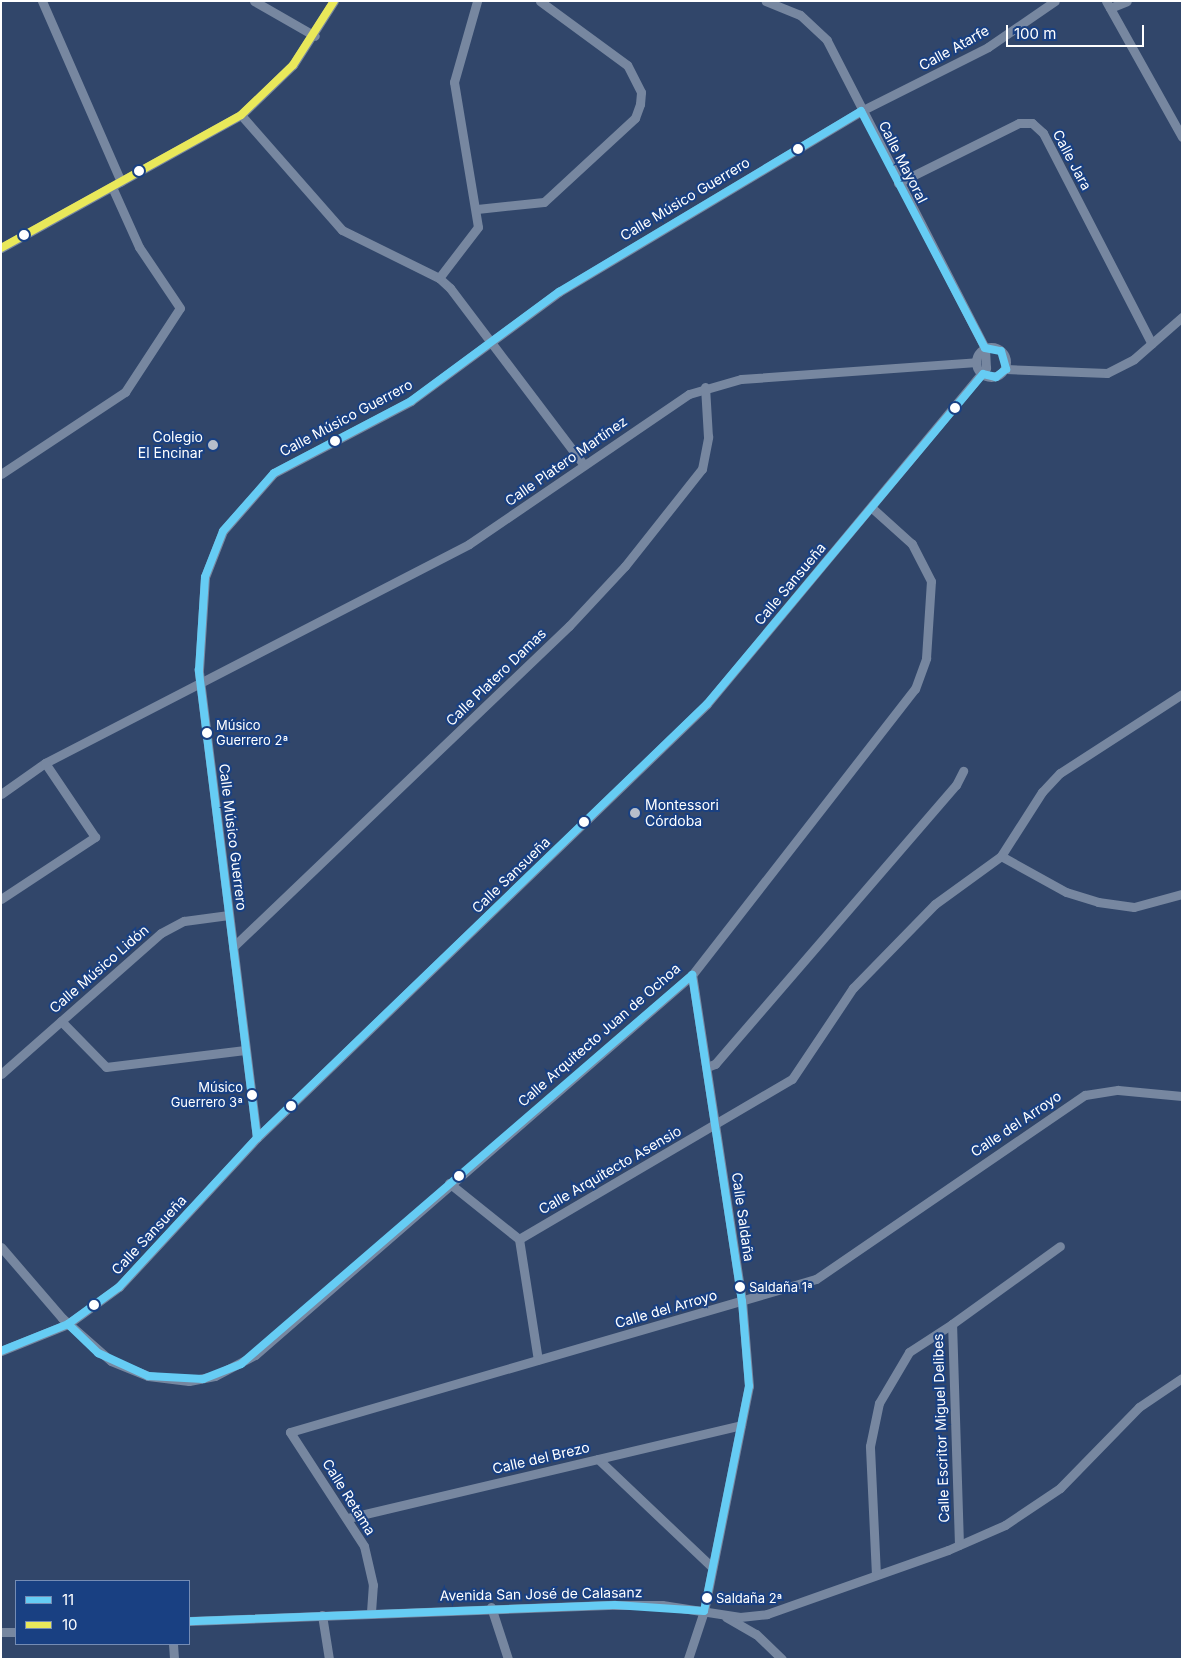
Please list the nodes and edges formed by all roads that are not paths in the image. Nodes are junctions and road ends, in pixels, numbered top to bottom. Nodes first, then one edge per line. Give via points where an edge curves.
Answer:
1 (42, 1) edge
2 (254, 1) edge
3 (334, 1) edge
4 (478, 1) edge
5 (540, 1) edge
6 (766, 1) edge
7 (1055, 1) edge
8 (1127, 1) edge
9 (1108, 5) edge
10 (314, 36) junction
11 (861, 111) junction
12 (242, 115) junction
13 (1182, 138) edge
14 (121, 182) junction
15 (898, 183) junction
16 (112, 187) junction
17 (477, 209) junction
18 (1, 248) edge
19 (439, 278) junction
20 (1182, 317) edge
21 (491, 341) junction
22 (1152, 344) junction
23 (985, 348) junction
24 (976, 362) junction
25 (988, 362) joint
26 (1006, 369) junction
27 (983, 374) junction
28 (705, 387) junction
29 (584, 464) junction
30 (1, 474) edge
31 (872, 508) junction
32 (200, 681) junction
33 (1182, 694) edge
34 (45, 764) junction
35 (963, 771) dead end
36 (1, 794) edge
37 (1001, 856) junction
38 (1182, 894) edge
39 (1, 899) edge
40 (229, 915) junction
41 (233, 947) junction
42 (692, 975) junction
43 (61, 1021) junction
44 (245, 1050) junction
45 (707, 1066) junction
46 (1, 1074) edge
47 (1182, 1096) edge
48 (716, 1125) junction
49 (257, 1138) junction
50 (449, 1184) junction
51 (519, 1239) junction
52 (1060, 1246) dead end
53 (1, 1247) edge
54 (742, 1301) junction
55 (68, 1324) junction
56 (952, 1324) junction
57 (1, 1350) edge
58 (538, 1360) junction
59 (1182, 1378) edge
60 (741, 1426) junction
61 (290, 1432) joint
62 (598, 1458) junction
63 (348, 1518) junction
64 (959, 1546) junction
65 (712, 1567) junction
66 (876, 1575) junction
67 (491, 1607) junction
68 (704, 1611) junction
69 (371, 1612) junction
70 (322, 1615) junction
71 (722, 1615) junction
72 (190, 1621) edge
73 (1, 1632) edge
74 (15, 1632) edge
75 (173, 1645) edge
76 (174, 1659) edge
77 (329, 1659) edge
78 (508, 1659) edge
79 (688, 1659) edge
80 (782, 1659) edge

1 - 14 street
2 - 10 street
3 - 10 street
4 - 17 street via 454,82
5 - 17 street via 627,65 641,92 640,104 635,118 544,202
6 - 11 street, Calle Mayoral via 816,26
7 - 11 street, Calle Atarfe via 964,61
8 - 9 street
9 - 13 street
10 - 12 street via 293,66
11 - 15 street, Calle Mayoral
11 - 21 street, Calle Músico Guerrero via 559,292
12 - 14 street
12 - 19 street via 342,230
14 - 16 street
15 - 22 street, Calle Jara via 1019,123 1032,122 1043,133
15 - 23 street, Calle Mayoral
16 - 18 street
16 - 30 street via 139,248 180,308 125,392
17 - 19 street via 478,227
19 - 21 street
20 - 22 street
21 - 29 street
21 - 32 street, Calle Músico Guerrero via 411,401 274,473 239,509 211,554 205,577
22 - 26 street via 1128,363 1107,373
23 - 24 street
23 - 25 street, Calle Mayoral
23 - 26 street via 1001,351
24 - 27 street
24 - 28 street, Calle Platero Martínez via 741,379
25 - 27 street, Calle Sansueña
26 - 27 street via 996,376
27 - 31 street, Calle Sansueña
28 - 29 street, Calle Platero Martínez via 676,401
28 - 41 street, Calle Platero Damas via 708,436 702,469 625,566 570,626
29 - 32 street, Calle Platero Martínez via 469,544
31 - 42 street, Calle Arquitecto Juan de Ochoa via 912,544 929,571 933,602 919,681
31 - 49 street, Calle Sansueña via 707,704
32 - 34 street, Calle Platero Martínez
32 - 40 street, Calle Músico Guerrero
33 - 37 street via 1060,773 1042,792
34 - 36 street, Calle Platero Martínez
34 - 39 street via 95,837
35 - 45 street via 944,800 715,1064
37 - 38 street via 1066,892 1098,902 1134,907
37 - 48 street, Calle Arquitecto Asensio via 967,877 894,942 853,988 792,1079
40 - 41 street, Calle Músico Guerrero
40 - 43 street, Calle Músico Lidón via 184,921 161,933
41 - 44 street, Calle Músico Guerrero
42 - 45 street, Calle Saldaña
42 - 50 street, Calle Arquitecto Juan de Ochoa
43 - 44 street via 106,1067
43 - 46 street, Calle Músico Lidón
44 - 49 street, Calle Músico Guerrero
45 - 48 street, Calle Saldaña
47 - 54 street, Calle del Arroyo via 1118,1090 1085,1095 825,1274
48 - 51 street, Calle Arquitecto Asensio
48 - 54 street, Calle Saldaña
49 - 55 street, Calle Sansueña via 125,1282
50 - 51 street
50 - 55 street, Calle Arquitecto Juan de Ochoa via 255,1355 215,1376 178,1381 148,1376 98,1352
51 - 58 street
52 - 56 street, Calle Escritor Miguel Delibes
53 - 55 street, Calle Arquitecto Juan de Ochoa
54 - 58 street, Calle del Arroyo
54 - 60 street, Calle Saldaña via 749,1386
55 - 57 street, Calle Sansueña
56 - 64 street, Calle Escritor Miguel Delibes
56 - 66 street via 909,1352 879,1403 870,1446
58 - 61 street, Calle del Arroyo
59 - 64 street, Avenida San José de Calasanz via 1139,1407 1034,1508
60 - 62 street, Calle del Brezo
60 - 65 street, Calle Saldaña
61 - 63 street, Calle Retama
62 - 63 street, Calle del Brezo
62 - 65 street
63 - 69 street, Calle Retama via 369,1560
64 - 66 street, Avenida San José de Calasanz
65 - 68 street, Calle Saldaña
66 - 71 street, Avenida San José de Calasanz via 766,1614
67 - 68 street, Avenida San José de Calasanz via 662,1605
67 - 69 street, Avenida San José de Calasanz
67 - 78 street
68 - 71 street, Avenida San José de Calasanz
68 - 79 street, Calle Saldaña
69 - 70 street, Avenida San José de Calasanz
70 - 72 street, Avenida San José de Calasanz
70 - 77 street
71 - 80 street via 756,1634
73 - 74 street
75 - 76 street

